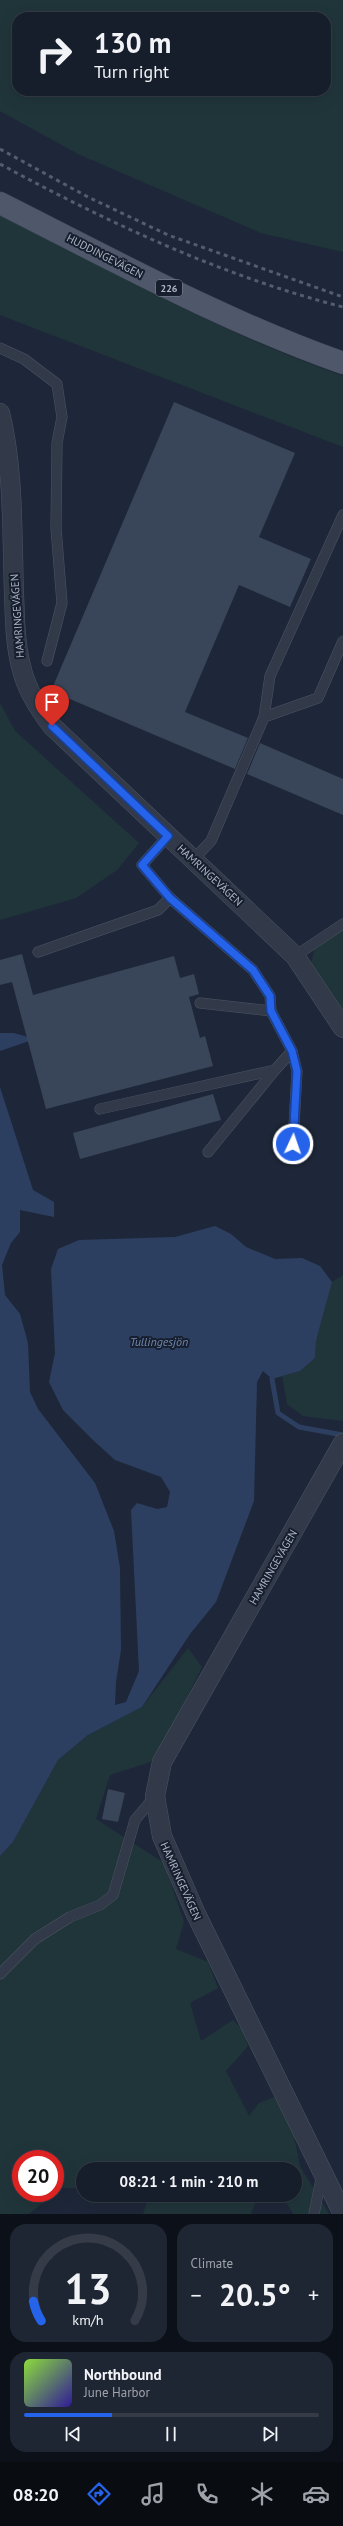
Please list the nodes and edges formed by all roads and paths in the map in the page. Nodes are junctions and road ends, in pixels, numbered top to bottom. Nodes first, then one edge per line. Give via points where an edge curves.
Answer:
1 (0, 203) edge
2 (0, 348) edge
3 (343, 363) edge
4 (0, 413) edge
5 (343, 516) edge
6 (343, 641) edge
7 (47, 661) dead end
8 (264, 717) junction
9 (168, 836) junction
10 (193, 860) junction
11 (170, 898) junction
12 (343, 924) edge
13 (38, 952) dead end
14 (295, 956) junction
15 (200, 1003) dead end
16 (271, 1011) junction
17 (343, 1028) edge
18 (292, 1051) junction
19 (275, 1070) junction
20 (100, 1109) dead end
21 (293, 1144) dead end
22 (208, 1152) dead end
23 (341, 1448) edge
24 (155, 1796) junction
25 (0, 1974) edge
26 (322, 2172) junction
27 (314, 2214) edge
28 (343, 2214) edge

1 - 3 main road, HUDDINGEVÄGEN / 226 via 206,306 290,344
2 - 7 lane via 24,359 57,384 62,416 57,443 56,528 62,603
4 - 9 street, HAMRINGEVÄGEN via 6,450 16,640 22,671 37,707 52,726
5 - 8 lane via 270,676
6 - 8 lane via 318,698
8 - 10 lane via 211,841
9 - 10 street, HAMRINGEVÄGEN
9 - 11 lane via 142,865
10 - 14 street, HAMRINGEVÄGEN
11 - 13 lane via 158,910
11 - 16 lane via 253,970 270,996
12 - 14 lane
14 - 17 street, HAMRINGEVÄGEN
15 - 16 lane
16 - 18 lane
18 - 19 lane
18 - 21 lane via 297,1071
19 - 20 lane
19 - 22 lane
23 - 24 street, HAMRINGEVÄGEN via 162,1762
24 - 25 lane via 135,1820 113,1895 100,1905 70,1917 35,1939
24 - 26 street, HAMRINGEVÄGEN via 162,1836 195,1912
26 - 27 lane
26 - 28 street, HAMRINGEVÄGEN

